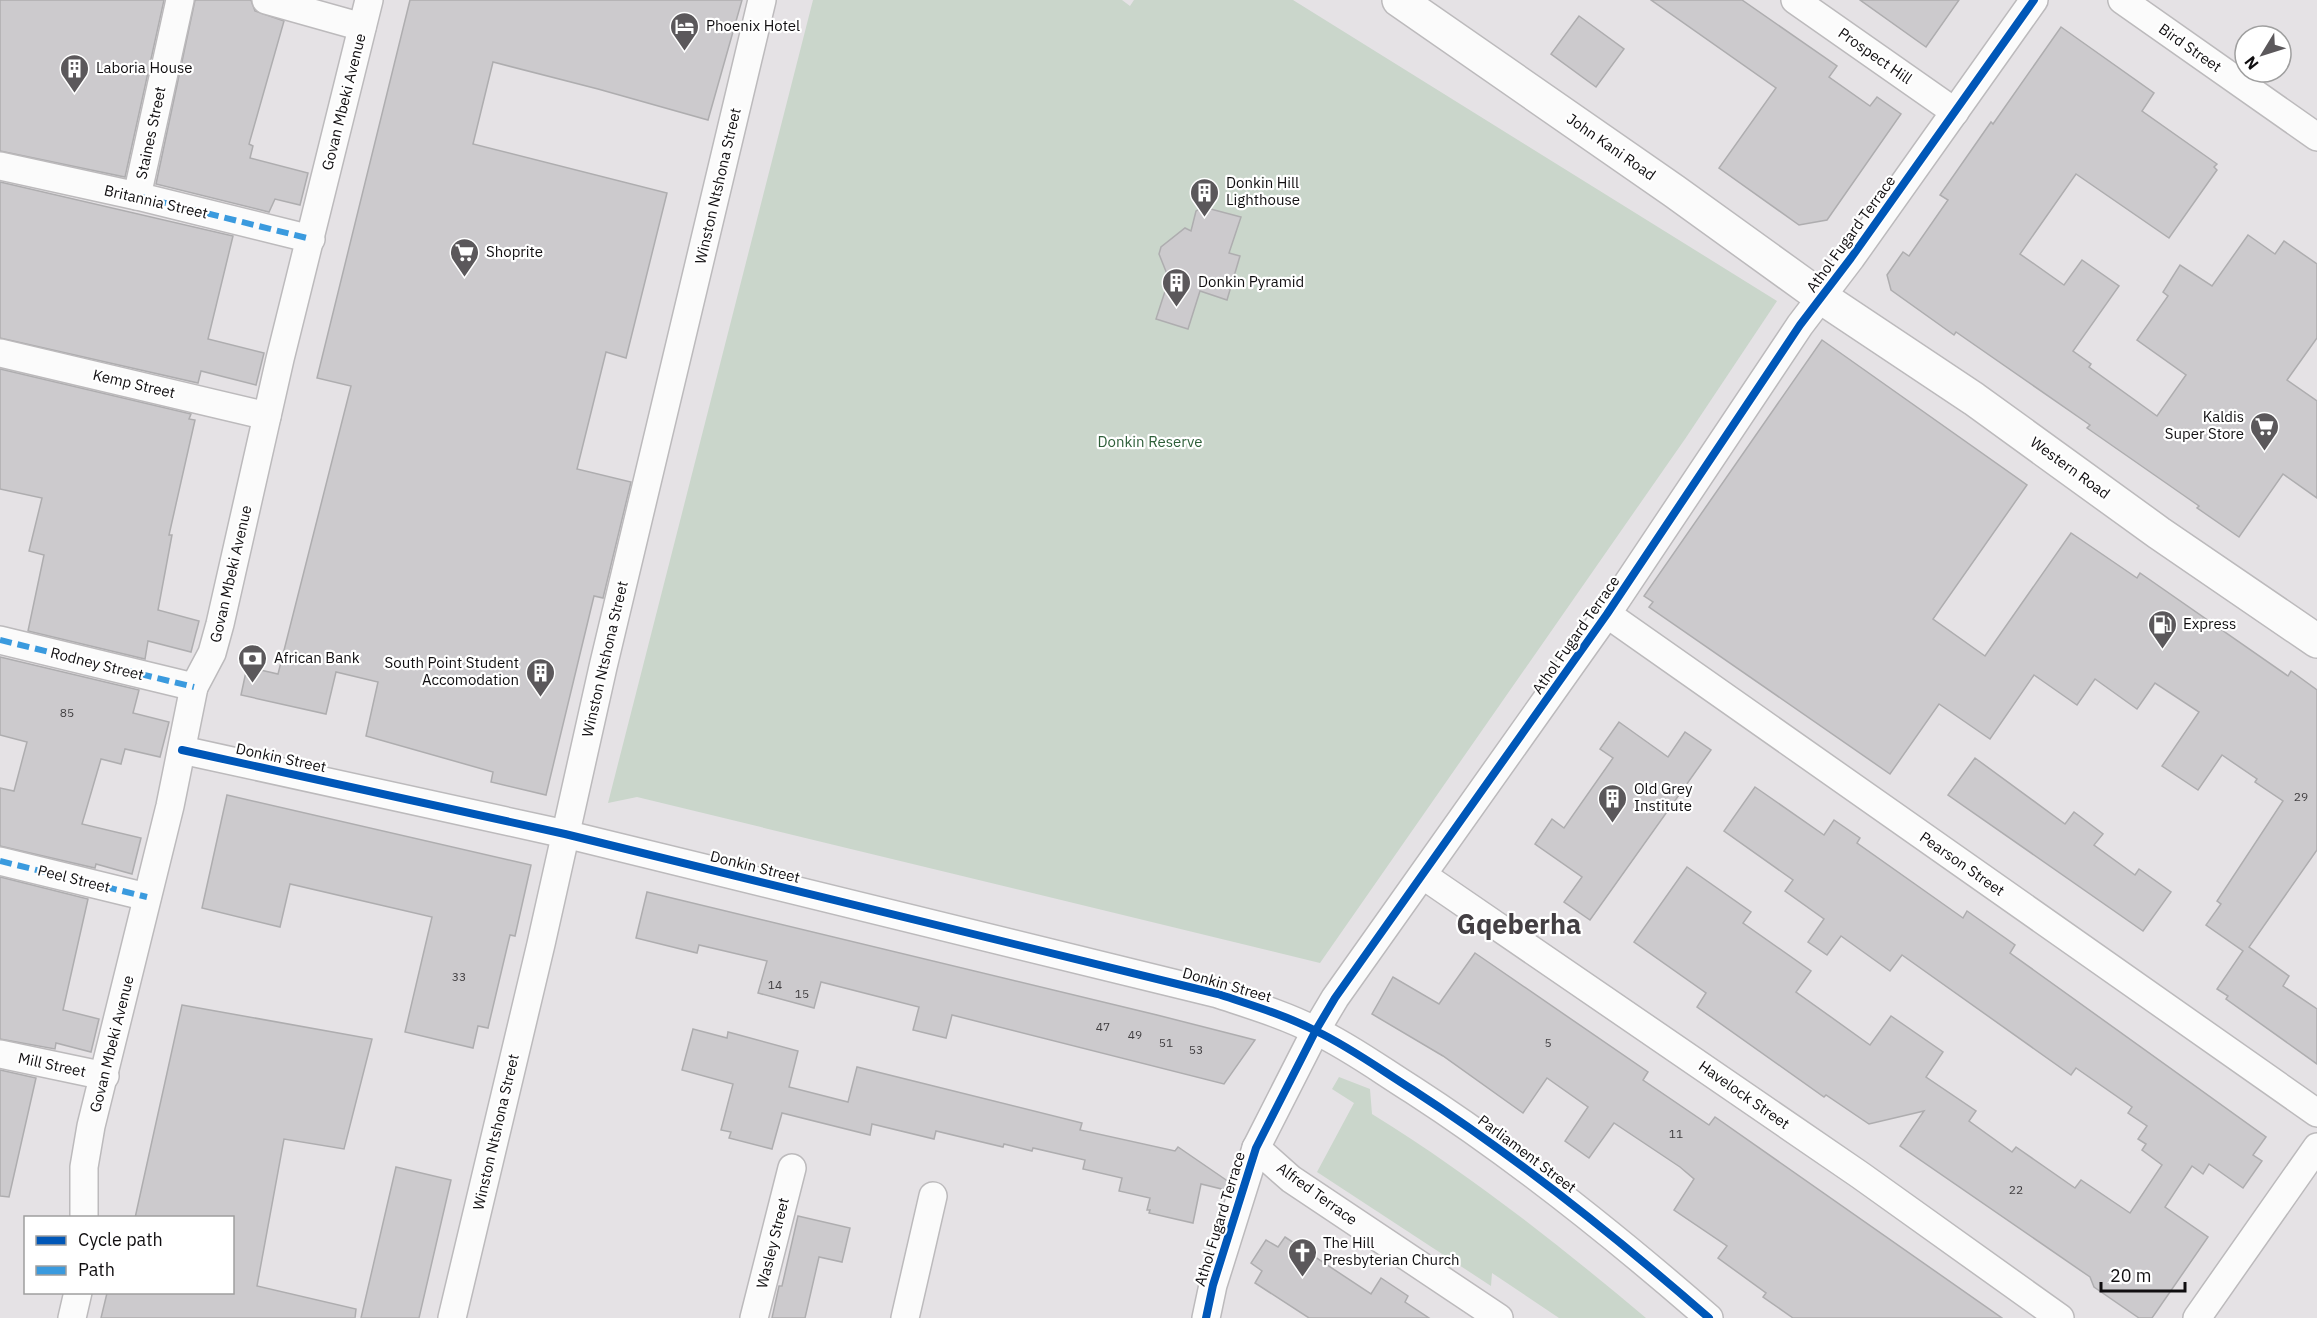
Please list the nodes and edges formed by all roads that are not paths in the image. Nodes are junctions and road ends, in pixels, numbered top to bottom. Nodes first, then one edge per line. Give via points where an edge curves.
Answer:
1 (180, 0) edge
2 (266, 0) edge
3 (369, 0) edge
4 (762, 0) edge
5 (1399, 0) edge
6 (1795, 0) edge
7 (2034, 0) edge
8 (2122, 0) edge
9 (362, 27) junction
10 (1955, 112) junction
11 (2317, 137) edge
12 (0, 166) edge
13 (137, 196) junction
14 (311, 239) junction
15 (1821, 297) junction
16 (0, 353) edge
17 (267, 416) junction
18 (1607, 614) junction
19 (0, 640) edge
20 (2317, 641) edge
21 (194, 687) junction
22 (182, 750) junction
23 (565, 834) junction
24 (0, 861) edge
25 (1424, 876) junction
26 (147, 897) junction
27 (1316, 1030) junction
28 (0, 1054) edge
29 (105, 1076) junction
30 (2317, 1113) edge
31 (2317, 1147) edge
32 (1256, 1149) junction
33 (792, 1168) dead end
34 (933, 1196) dead end
35 (84, 1216) edge
36 (78, 1294) edge
37 (72, 1318) edge
38 (452, 1318) edge
39 (754, 1318) edge
40 (905, 1318) edge
41 (1206, 1318) edge
42 (1499, 1318) edge
43 (1709, 1318) edge
44 (2060, 1318) edge
45 (2197, 1318) edge

1 - 13 street, Staines Street
2 - 9 street
3 - 9 street, Govan Mbeki Avenue
4 - 23 street, Winston Ntshona Street
5 - 15 street, John Kani Road
6 - 10 street, Prospect Hill
7 - 10 street, Athol Fugard Terrace
8 - 11 street, Bird Street
9 - 14 street, Govan Mbeki Avenue
10 - 15 street, Athol Fugard Terrace
12 - 13 street, Britannia Street
13 - 14 street, Britannia Street
14 - 17 street, Govan Mbeki Avenue
15 - 18 street, Athol Fugard Terrace
15 - 20 street, Western Road via 1974,399
16 - 17 street, Kemp Street
17 - 21 street, Govan Mbeki Avenue via 220,624 212,653
18 - 25 street, Athol Fugard Terrace
18 - 30 street, Pearson Street
19 - 21 street, Rodney Street
21 - 22 street, Govan Mbeki Avenue
22 - 23 street, Donkin Street
22 - 26 street, Govan Mbeki Avenue
23 - 27 street, Donkin Street via 1218,994
23 - 38 street, Winston Ntshona Street
24 - 26 street, Peel Street
25 - 27 street, Athol Fugard Terrace
25 - 44 street, Havelock Street via 1840,1161
26 - 29 street, Govan Mbeki Avenue
27 - 32 street, Athol Fugard Terrace
27 - 43 street, Parliament Street via 1465,1124 1595,1221
28 - 29 street, Mill Street
29 - 35 street, Govan Mbeki Avenue via 84,1167
31 - 45 street
32 - 41 street, Athol Fugard Terrace
32 - 42 street, Alfred Terrace via 1291,1179
33 - 39 street, Wasley Street
34 - 40 street
36 - 37 street

